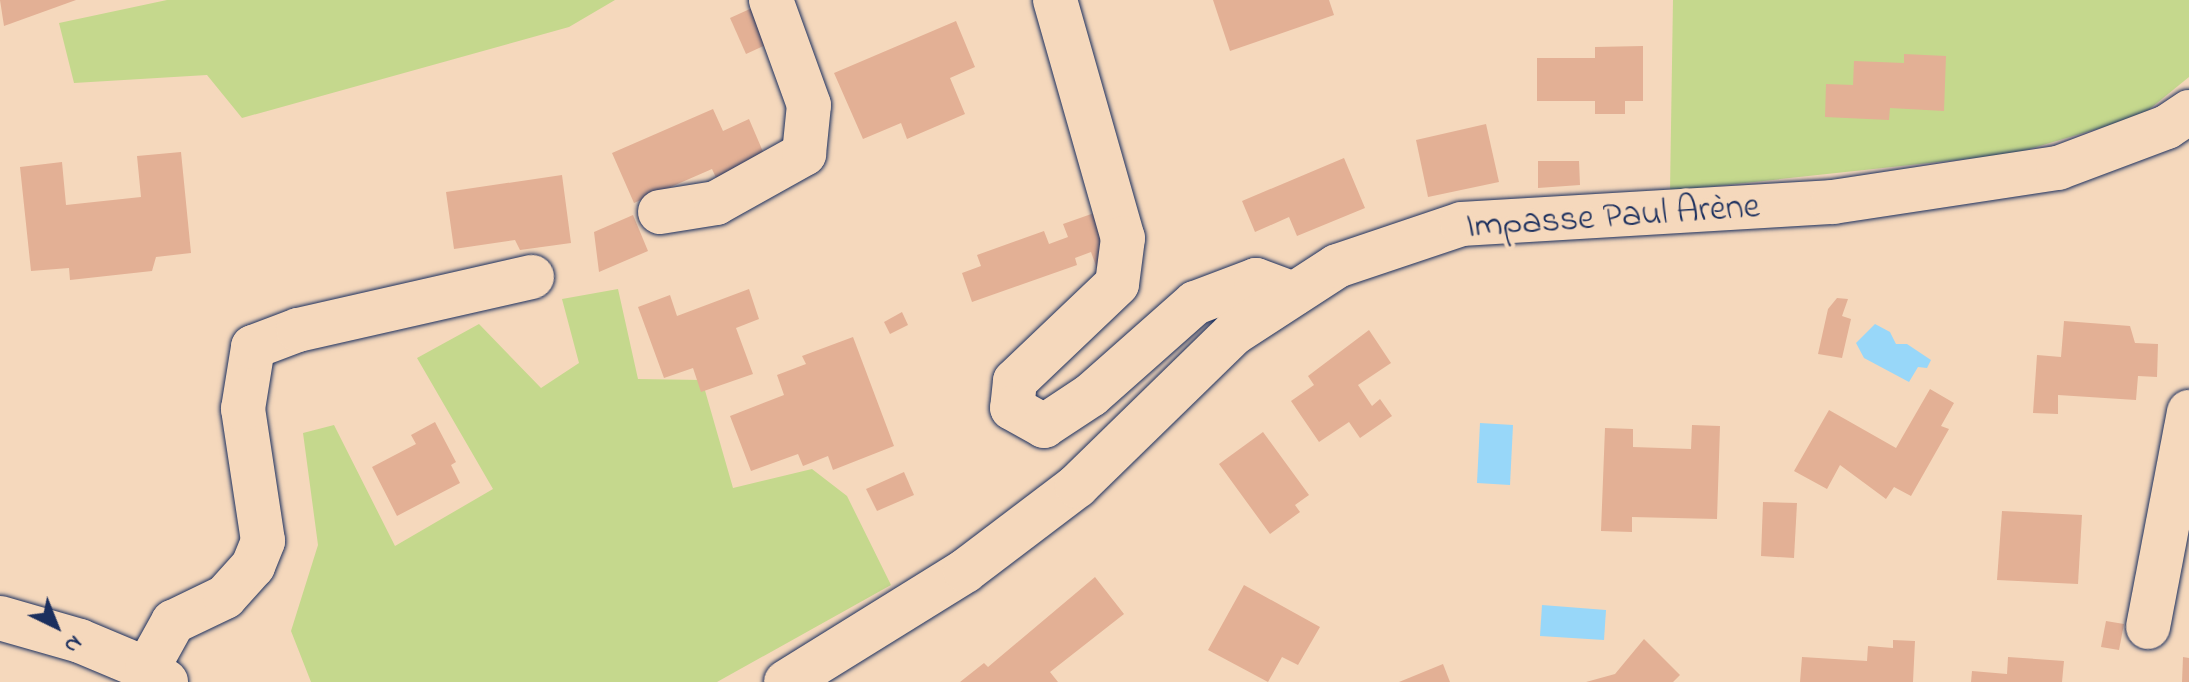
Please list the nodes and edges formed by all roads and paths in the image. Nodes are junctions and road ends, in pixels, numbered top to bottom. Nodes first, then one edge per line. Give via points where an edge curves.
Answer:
1 (771, 0) edge
2 (1055, 0) edge
3 (2189, 112) edge
4 (660, 212) dead end
5 (532, 277) dead end
6 (1294, 294) junction
7 (2189, 412) edge
8 (0, 618) edge
9 (2148, 627) dead end
10 (156, 675) edge
11 (786, 682) edge

1 - 4 street via 809,105 804,154 716,203
2 - 6 street via 1123,238 1117,284 1015,381 1012,408 1044,426 1091,395 1195,303 1256,280
3 - 6 street, Impasse Paul Arène via 2167,127 2058,168 1973,183 1738,210 1462,224 1337,266
5 - 10 street via 298,330 253,347 243,409 263,541 253,566 225,597 173,622
6 - 11 street, Impasse Paul Arène via 1234,333 1077,486 965,571
7 - 9 street
8 - 10 street via 80,641

